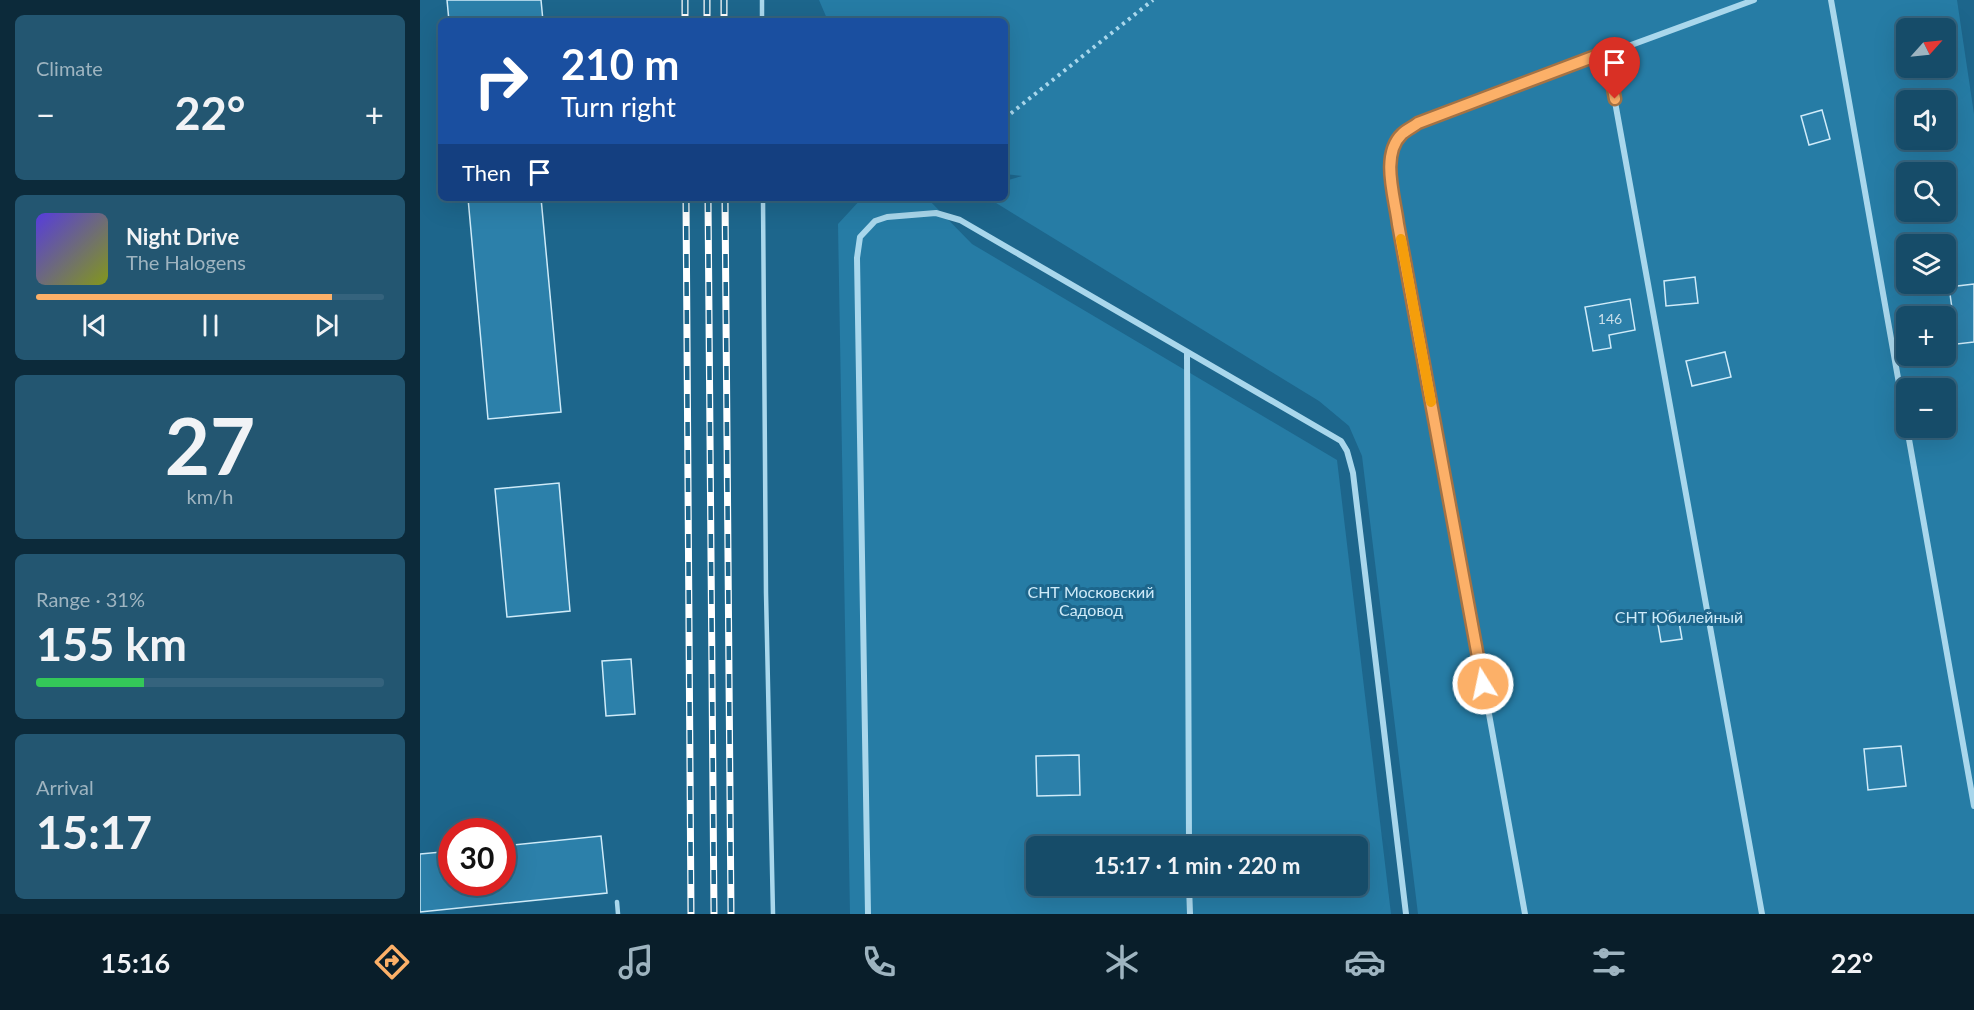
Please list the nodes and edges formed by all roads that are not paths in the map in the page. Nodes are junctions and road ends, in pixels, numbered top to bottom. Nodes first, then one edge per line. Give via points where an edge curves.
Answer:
1 (762, 0) edge
2 (1754, 0) edge
3 (1831, 0) edge
4 (762, 18) edge
5 (1606, 52) junction
6 (763, 201) edge
7 (1187, 351) junction
8 (1899, 378) edge
9 (1909, 438) edge
10 (1974, 806) edge
11 (1189, 836) edge
12 (1189, 896) edge
13 (617, 902) dead end
14 (618, 914) edge
15 (772, 914) edge
16 (868, 914) edge
17 (1190, 914) edge
18 (1406, 914) edge
19 (1525, 914) edge
20 (1762, 914) edge

1 - 4 lane
2 - 5 street
3 - 8 street
5 - 19 street via 1418,123 1401,134 1390,164
5 - 20 street
6 - 15 lane
7 - 11 street
7 - 16 street via 960,220 936,213 887,217 874,221 860,237 857,270
7 - 18 street via 1341,441 1347,451
9 - 10 street
12 - 17 street
13 - 14 lane

